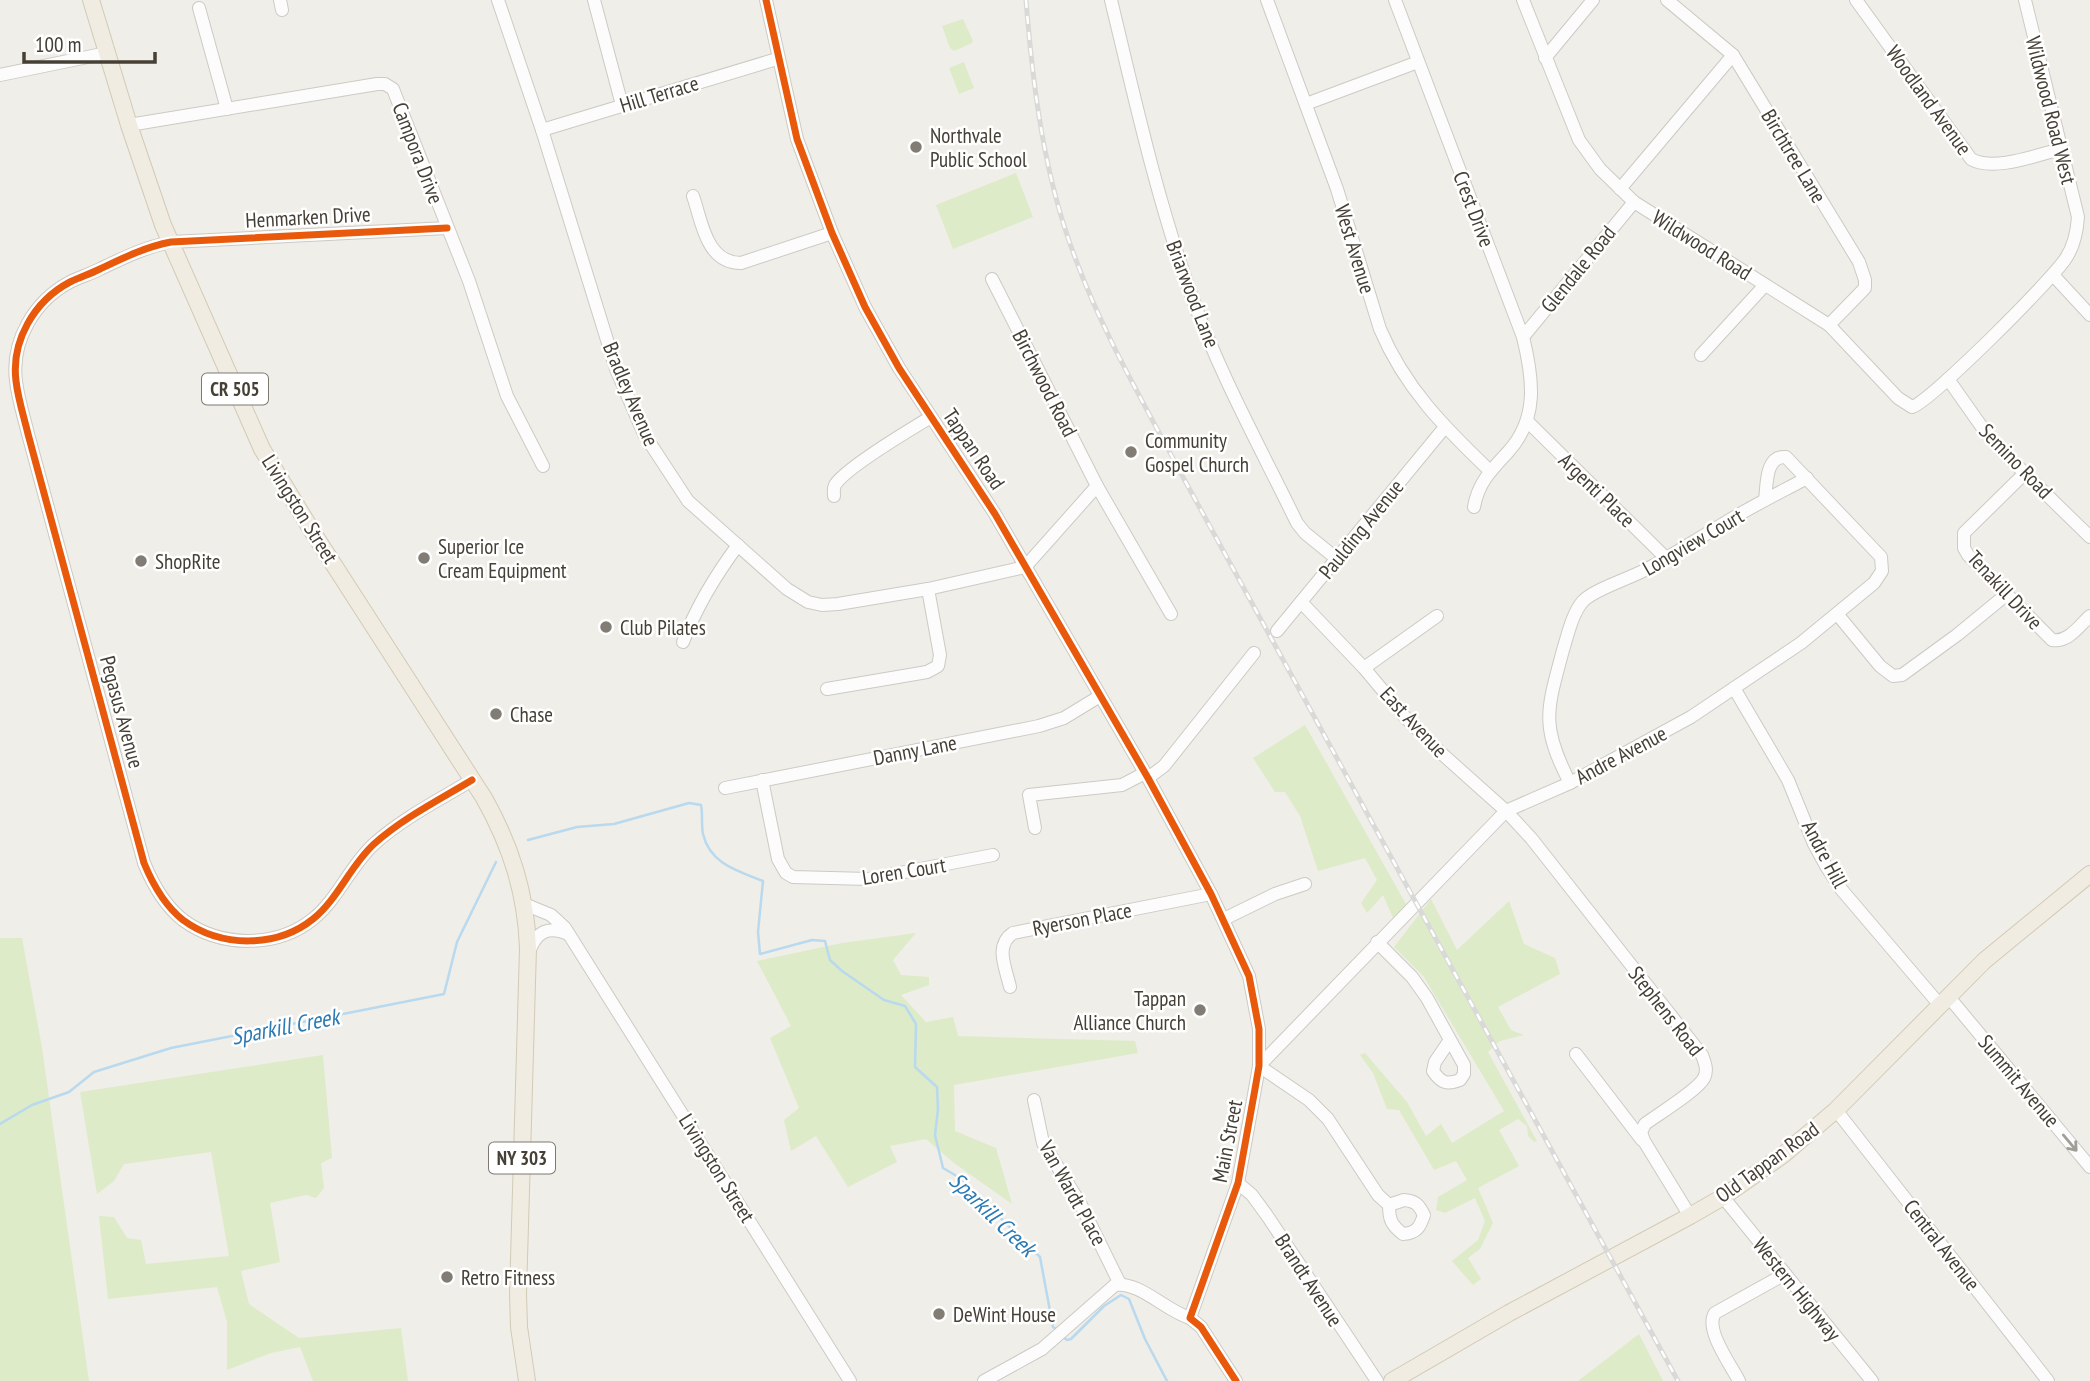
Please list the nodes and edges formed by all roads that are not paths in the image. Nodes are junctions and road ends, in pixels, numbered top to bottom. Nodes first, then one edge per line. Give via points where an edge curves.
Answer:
1 (91, 0) edge
2 (498, 0) edge
3 (594, 0) edge
4 (766, 0) edge
5 (1111, 0) edge
6 (1267, 0) edge
7 (1395, 0) edge
8 (1523, 0) edge
9 (1593, 0) edge
10 (1667, 0) edge
11 (1856, 0) edge
12 (2025, 0) edge
13 (199, 8) dead end
14 (107, 53) junction
15 (1733, 55) junction
16 (1545, 58) junction
17 (777, 59) junction
18 (1418, 62) junction
19 (0, 75) edge
20 (1306, 104) junction
21 (622, 105) junction
22 (227, 109) junction
23 (129, 125) junction
24 (542, 130) junction
25 (2061, 149) junction
26 (1620, 189) junction
27 (693, 196) dead end
28 (1634, 201) junction
29 (447, 228) junction
30 (832, 233) junction
31 (171, 242) junction
32 (2053, 275) junction
33 (992, 279) dead end
34 (1765, 285) junction
35 (2090, 315) edge
36 (1829, 325) junction
37 (1523, 337) junction
38 (1701, 355) dead end
39 (1948, 379) junction
40 (931, 417) junction
41 (1527, 421) junction
42 (1445, 427) junction
43 (543, 466) dead end
44 (1490, 471) junction
45 (2025, 473) junction
46 (1807, 478) junction
47 (1097, 486) junction
48 (834, 496) dead end
49 (1765, 500) junction
50 (1474, 507) dead end
51 (2090, 537) edge
52 (738, 545) junction
53 (1337, 559) junction
54 (1667, 559) junction
55 (1025, 568) junction
56 (929, 589) junction
57 (2007, 594) junction
58 (1301, 601) junction
59 (1171, 614) dead end
60 (1838, 615) junction
61 (1437, 616) dead end
62 (2090, 616) edge
63 (1277, 631) dead end
64 (683, 642) dead end
65 (1254, 653) dead end
66 (1364, 668) junction
67 (1734, 688) junction
68 (827, 689) dead end
69 (1100, 696) junction
70 (1147, 776) junction
71 (472, 780) junction
72 (762, 780) junction
73 (1570, 783) junction
74 (725, 788) dead end
75 (1506, 811) junction
76 (1035, 828) dead end
77 (1531, 838) joint
78 (993, 855) dead end
79 (2090, 874) edge
80 (1305, 884) dead end
81 (1211, 894) junction
82 (524, 904) junction
83 (1224, 919) junction
84 (569, 934) junction
85 (1377, 942) junction
86 (528, 955) junction
87 (1010, 987) dead end
88 (527, 999) joint
89 (1943, 1000) junction
90 (1450, 1040) dead end
91 (1576, 1054) dead end
92 (1259, 1066) junction
93 (1034, 1100) dead end
94 (1836, 1110) junction
95 (1644, 1141) junction
96 (2090, 1167) edge
97 (1238, 1183) junction
98 (1723, 1197) junction
99 (1389, 1205) dead end
100 (1690, 1216) junction
101 (1785, 1274) junction
102 (1120, 1284) junction
103 (1190, 1318) junction
104 (527, 1381) edge
105 (850, 1381) edge
106 (985, 1381) edge
107 (1236, 1381) edge
108 (1377, 1381) edge
109 (1392, 1381) edge
110 (1739, 1381) edge
111 (1872, 1381) edge
112 (2048, 1381) edge

1 - 14 main road, Livingston Street / CR 505
2 - 24 street, Bradley Avenue
3 - 21 street
4 - 17 street, Tappan Road
5 - 53 street, Briarwood Lane via 1150,163 1197,309 1297,523
6 - 20 street, West Avenue
7 - 18 street, Crest Drive
8 - 16 street, Wildwood Road
9 - 16 street
10 - 15 street, Birchtree Lane
11 - 25 street, Woodland Avenue via 1971,159 1998,164
12 - 25 street, Wildwood Road West
13 - 22 street
14 - 19 street
14 - 23 main road, Livingston Street / CR 505
15 - 26 street
15 - 36 street, Birchtree Lane via 1863,271 1865,288
16 - 26 street, Wildwood Road via 1579,140
17 - 21 street, Hill Terrace
17 - 30 street, Tappan Road via 797,139
18 - 20 street
18 - 37 street, Crest Drive
20 - 42 street, West Avenue via 1388,348 1411,386
21 - 24 street, Hill Terrace
22 - 23 street, Campora Drive
22 - 29 street, Campora Drive via 386,78
23 - 31 main road, Livingston Street / CR 505
24 - 52 street, Bradley Avenue via 616,369 644,434 688,501
25 - 32 street, Wildwood Road West via 2077,230 2068,255
26 - 28 street, Wildwood Road
27 - 30 street via 711,248 731,263
28 - 34 street, Wildwood Road
28 - 37 street, Glendale Road
29 - 31 street, Henmarken Drive
29 - 43 street, Campora Drive via 507,396
30 - 40 street, Tappan Road via 874,325
31 - 71 main road, Livingston Street / CR 505 via 266,456
31 - 71 street, Pegasus Avenue via 135,252 58,290 29,320 16,362 17,391 153,883 170,907 195,927 242,940 272,940 318,914 386,834
32 - 35 street
32 - 39 street, Wildwood Road West
33 - 47 street, Birchwood Road
34 - 36 street, Wildwood Road
34 - 38 street
36 - 39 street, Wildwood Road via 1905,404 1918,405
37 - 41 street, Crest Drive via 1532,395
39 - 45 street, Semino Road via 1983,430
40 - 48 street via 840,479
40 - 55 street, Tappan Road
41 - 44 street via 1519,438
41 - 54 street, Argenti Place
42 - 44 street, West Avenue
42 - 53 street, Paulding Avenue
44 - 50 street
45 - 51 street, Semino Road
45 - 57 street, Tenakill Drive via 1964,533 1968,555
46 - 49 street, Longview Court
46 - 49 street via 1781,456 1770,467
46 - 60 street via 1883,564 1880,577
47 - 55 street
47 - 59 street, Birchwood Road
49 - 54 street, Longview Court
52 - 56 street, Bradley Avenue via 808,602 838,604
52 - 64 street via 702,597
53 - 58 street, Paulding Avenue
54 - 73 street, Longview Court via 1591,595 1574,617 1548,715 1553,743
55 - 56 street, Bradley Avenue
55 - 69 street, Tappan Road
56 - 68 street via 938,666 927,672
57 - 60 street via 1902,675 1893,676 1880,666
57 - 62 street, Tenakill Drive via 2052,640 2066,638
58 - 63 street, Paulding Avenue
58 - 66 street, East Avenue
60 - 67 street, Andre Avenue
61 - 66 street
65 - 70 street via 1164,766
66 - 75 street, East Avenue via 1405,717
67 - 73 street, Andre Avenue via 1691,717
67 - 89 street, Andre Hill via 1788,780 1826,866
69 - 70 street, Tappan Road
69 - 72 street, Danny Lane via 1064,718 1039,726
70 - 76 street via 1122,785 1029,795
70 - 81 street, Tappan Road
71 - 82 main road, Livingston Street / CR 505 via 509,847
72 - 74 street, Danny Lane
72 - 78 street, Loren Court via 778,859 793,877 868,879
73 - 75 street, Andre Avenue
75 - 77 street, East Avenue
75 - 85 street, Andre Avenue
77 - 95 street, Stephens Road via 1706,1064 1699,1084 1644,1124
79 - 89 main road, Old Tappan Road via 2025,925
80 - 83 street
81 - 83 street, Main Street
81 - 87 street, Ryerson Place via 1013,933 1004,939 1001,950
82 - 84 street, Livingston Street via 555,918
82 - 86 main road, Livingston Street / CR 505
83 - 92 street, Main Street via 1253,988
84 - 86 street via 544,930
84 - 105 street, Livingston Street
85 - 90 street via 1412,977
85 - 92 street, Andre Avenue
86 - 88 main road, Livingston Street / CR 505
88 - 104 main road, NY 303 via 518,1294
89 - 94 main road, Old Tappan Road
89 -> 96 street, Summit Avenue
91 - 95 street
92 - 97 street, Main Street
92 - 99 street via 1328,1119
93 - 102 street, Van Wardt Place via 1043,1143 1081,1205
94 - 98 main road, Old Tappan Road
94 - 112 street, Central Avenue
95 - 100 street
97 - 103 street, Main Street
97 - 108 street, Brandt Avenue via 1268,1217
98 - 100 main road, Old Tappan Road
98 - 101 street, Western Highway
100 - 109 main road, Old Tappan Road
101 - 110 street via 1712,1319 1712,1330
101 - 111 street, Western Highway
102 - 103 street via 1133,1286
102 - 106 street via 1053,1341
103 - 107 street via 1201,1327

